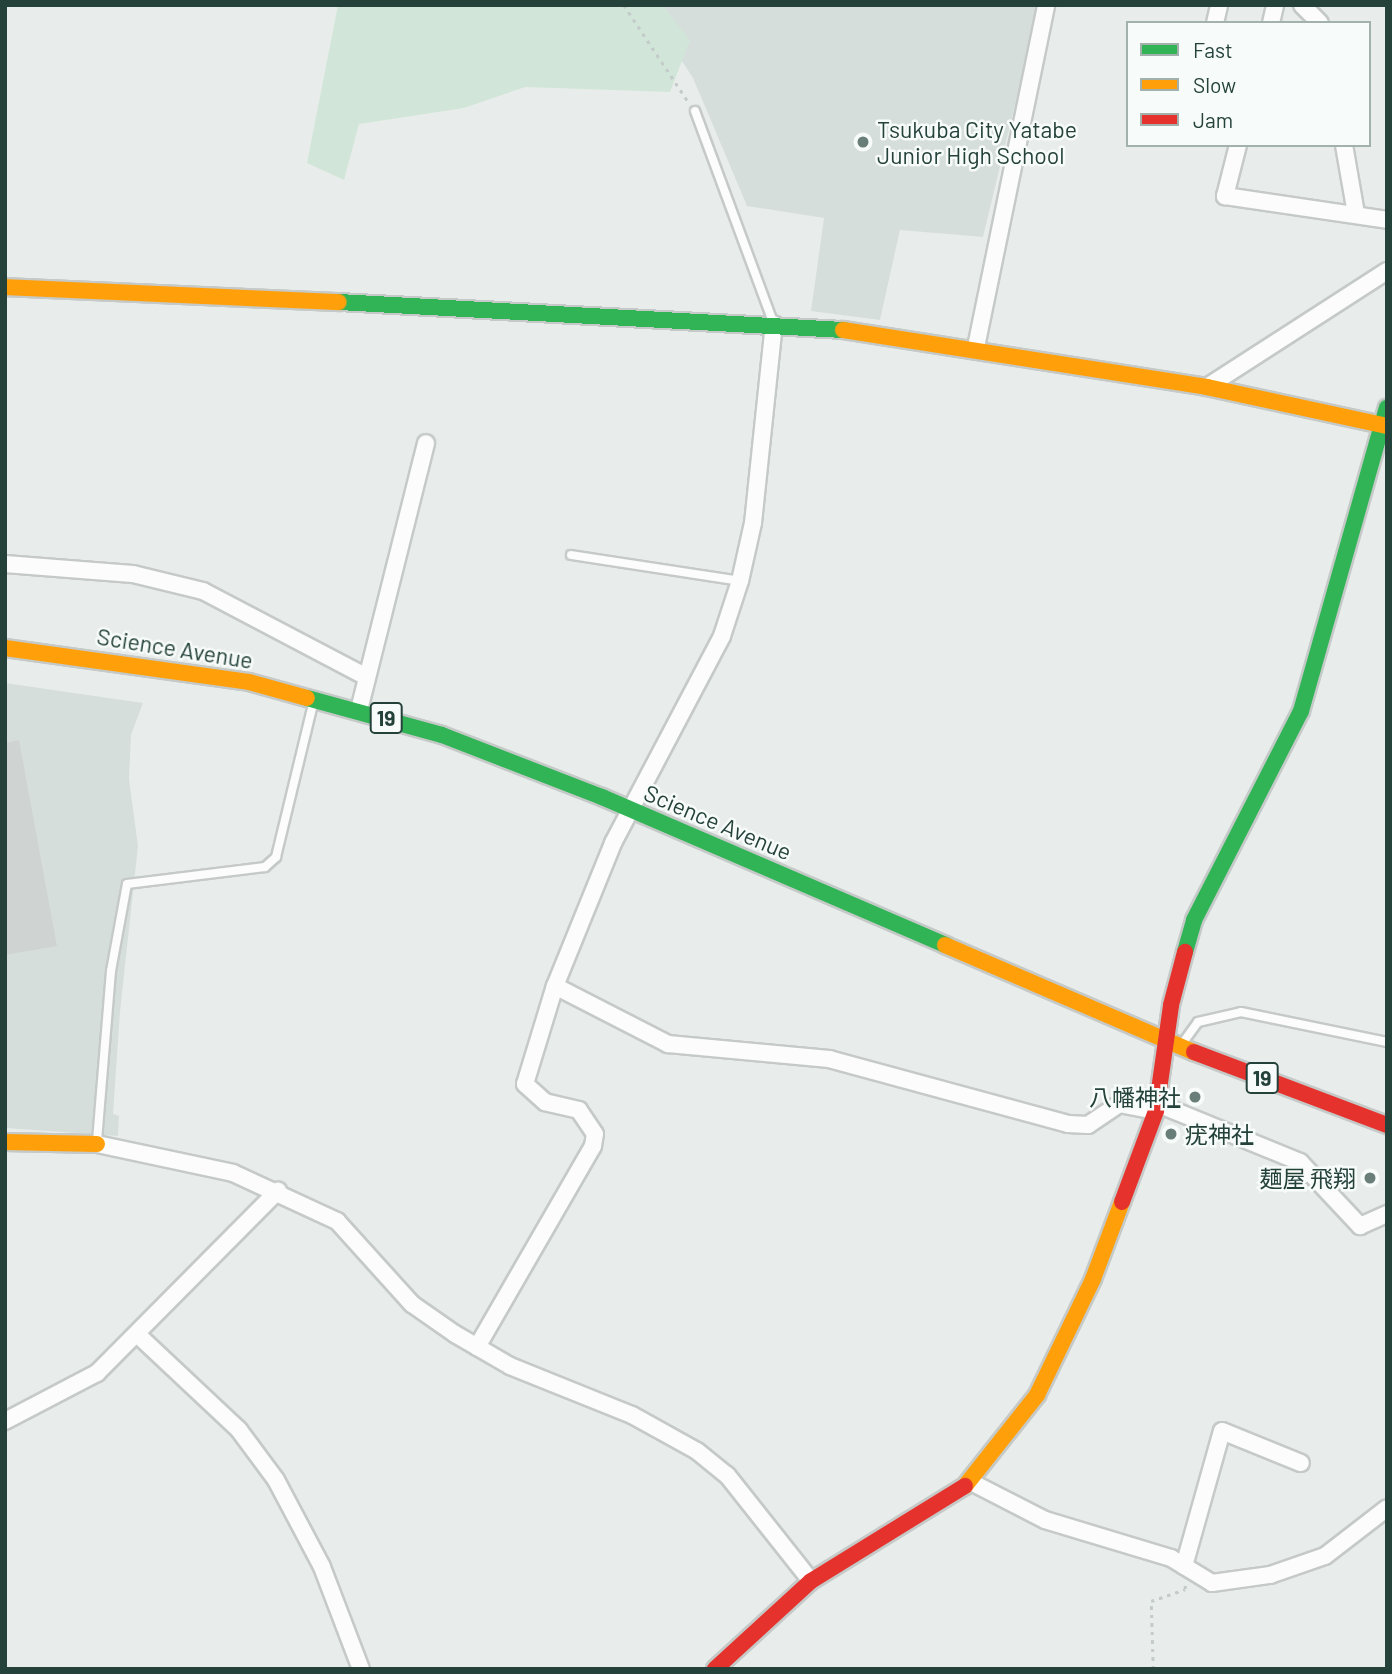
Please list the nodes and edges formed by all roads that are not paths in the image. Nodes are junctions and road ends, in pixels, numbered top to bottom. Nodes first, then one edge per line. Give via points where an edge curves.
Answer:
1 (1046, 5) edge
2 (1302, 5) edge
3 (1318, 21) edge
4 (695, 111) road end
5 (1237, 147) edge
6 (1344, 147) edge
7 (1356, 214) junction
8 (1387, 220) edge
9 (1387, 271) edge
10 (5, 287) edge
11 (774, 324) junction
12 (976, 347) junction
13 (1207, 387) junction
14 (1387, 408) edge
15 (1384, 426) edge
16 (426, 443) dead end
17 (571, 555) dead end
18 (5, 564) edge
19 (740, 581) junction
20 (5, 648) edge
21 (366, 676) junction
22 (314, 698) junction
23 (359, 710) junction
24 (629, 809) junction
25 (555, 986) junction
26 (1387, 1042) edge
27 (1173, 1043) junction
28 (1157, 1107) junction
29 (1387, 1125) edge
30 (5, 1142) edge
31 (97, 1144) junction
32 (278, 1191) junction
33 (1387, 1214) edge
34 (139, 1336) junction
35 (477, 1347) junction
36 (5, 1421) edge
37 (1301, 1463) dead end
38 (971, 1482) junction
39 (1387, 1508) edge
40 (1184, 1566) junction
41 (811, 1581) junction
42 (361, 1669) edge
43 (715, 1669) edge

1 - 12 street
2 - 3 street
4 - 11 lane
5 - 7 street via 1225,195
6 - 7 street
7 - 8 street
9 - 13 street
10 - 11 street
11 - 12 street
11 - 19 street via 753,523
12 - 13 street
13 - 15 street
14 - 15 street
15 - 27 street via 1301,710 1194,920
16 - 21 street
17 - 19 lane
18 - 21 street via 133,574 203,591
19 - 24 street via 722,636
20 - 22 street, Science Avenue / 19 via 155,665
21 - 23 street
22 - 23 street, Science Avenue / 19
22 - 31 lane via 276,857 265,867 127,884 111,971
23 - 24 street, Science Avenue / 19 via 482,749
24 - 25 street
24 - 27 street, Science Avenue / 19
25 - 28 street via 668,1044 829,1059 1069,1125 1088,1125 1119,1104
25 - 35 street via 525,1084 545,1102 579,1110 595,1134 593,1146
26 - 27 lane via 1241,1012 1198,1022
27 - 28 street
27 - 29 street, Science Avenue / 19
28 - 33 street via 1300,1162 1360,1226
28 - 38 street via 1093,1279 1042,1383
30 - 31 street
31 - 32 street via 233,1173
32 - 34 street
32 - 35 street via 337,1221 412,1304
34 - 36 street via 97,1373
34 - 42 street via 239,1430 276,1480 322,1567
35 - 41 street via 632,1415 697,1451 727,1475
37 - 40 street via 1222,1431
38 - 40 street via 1045,1520
38 - 41 street
39 - 40 street via 1325,1556 1270,1575 1212,1583
41 - 43 street

